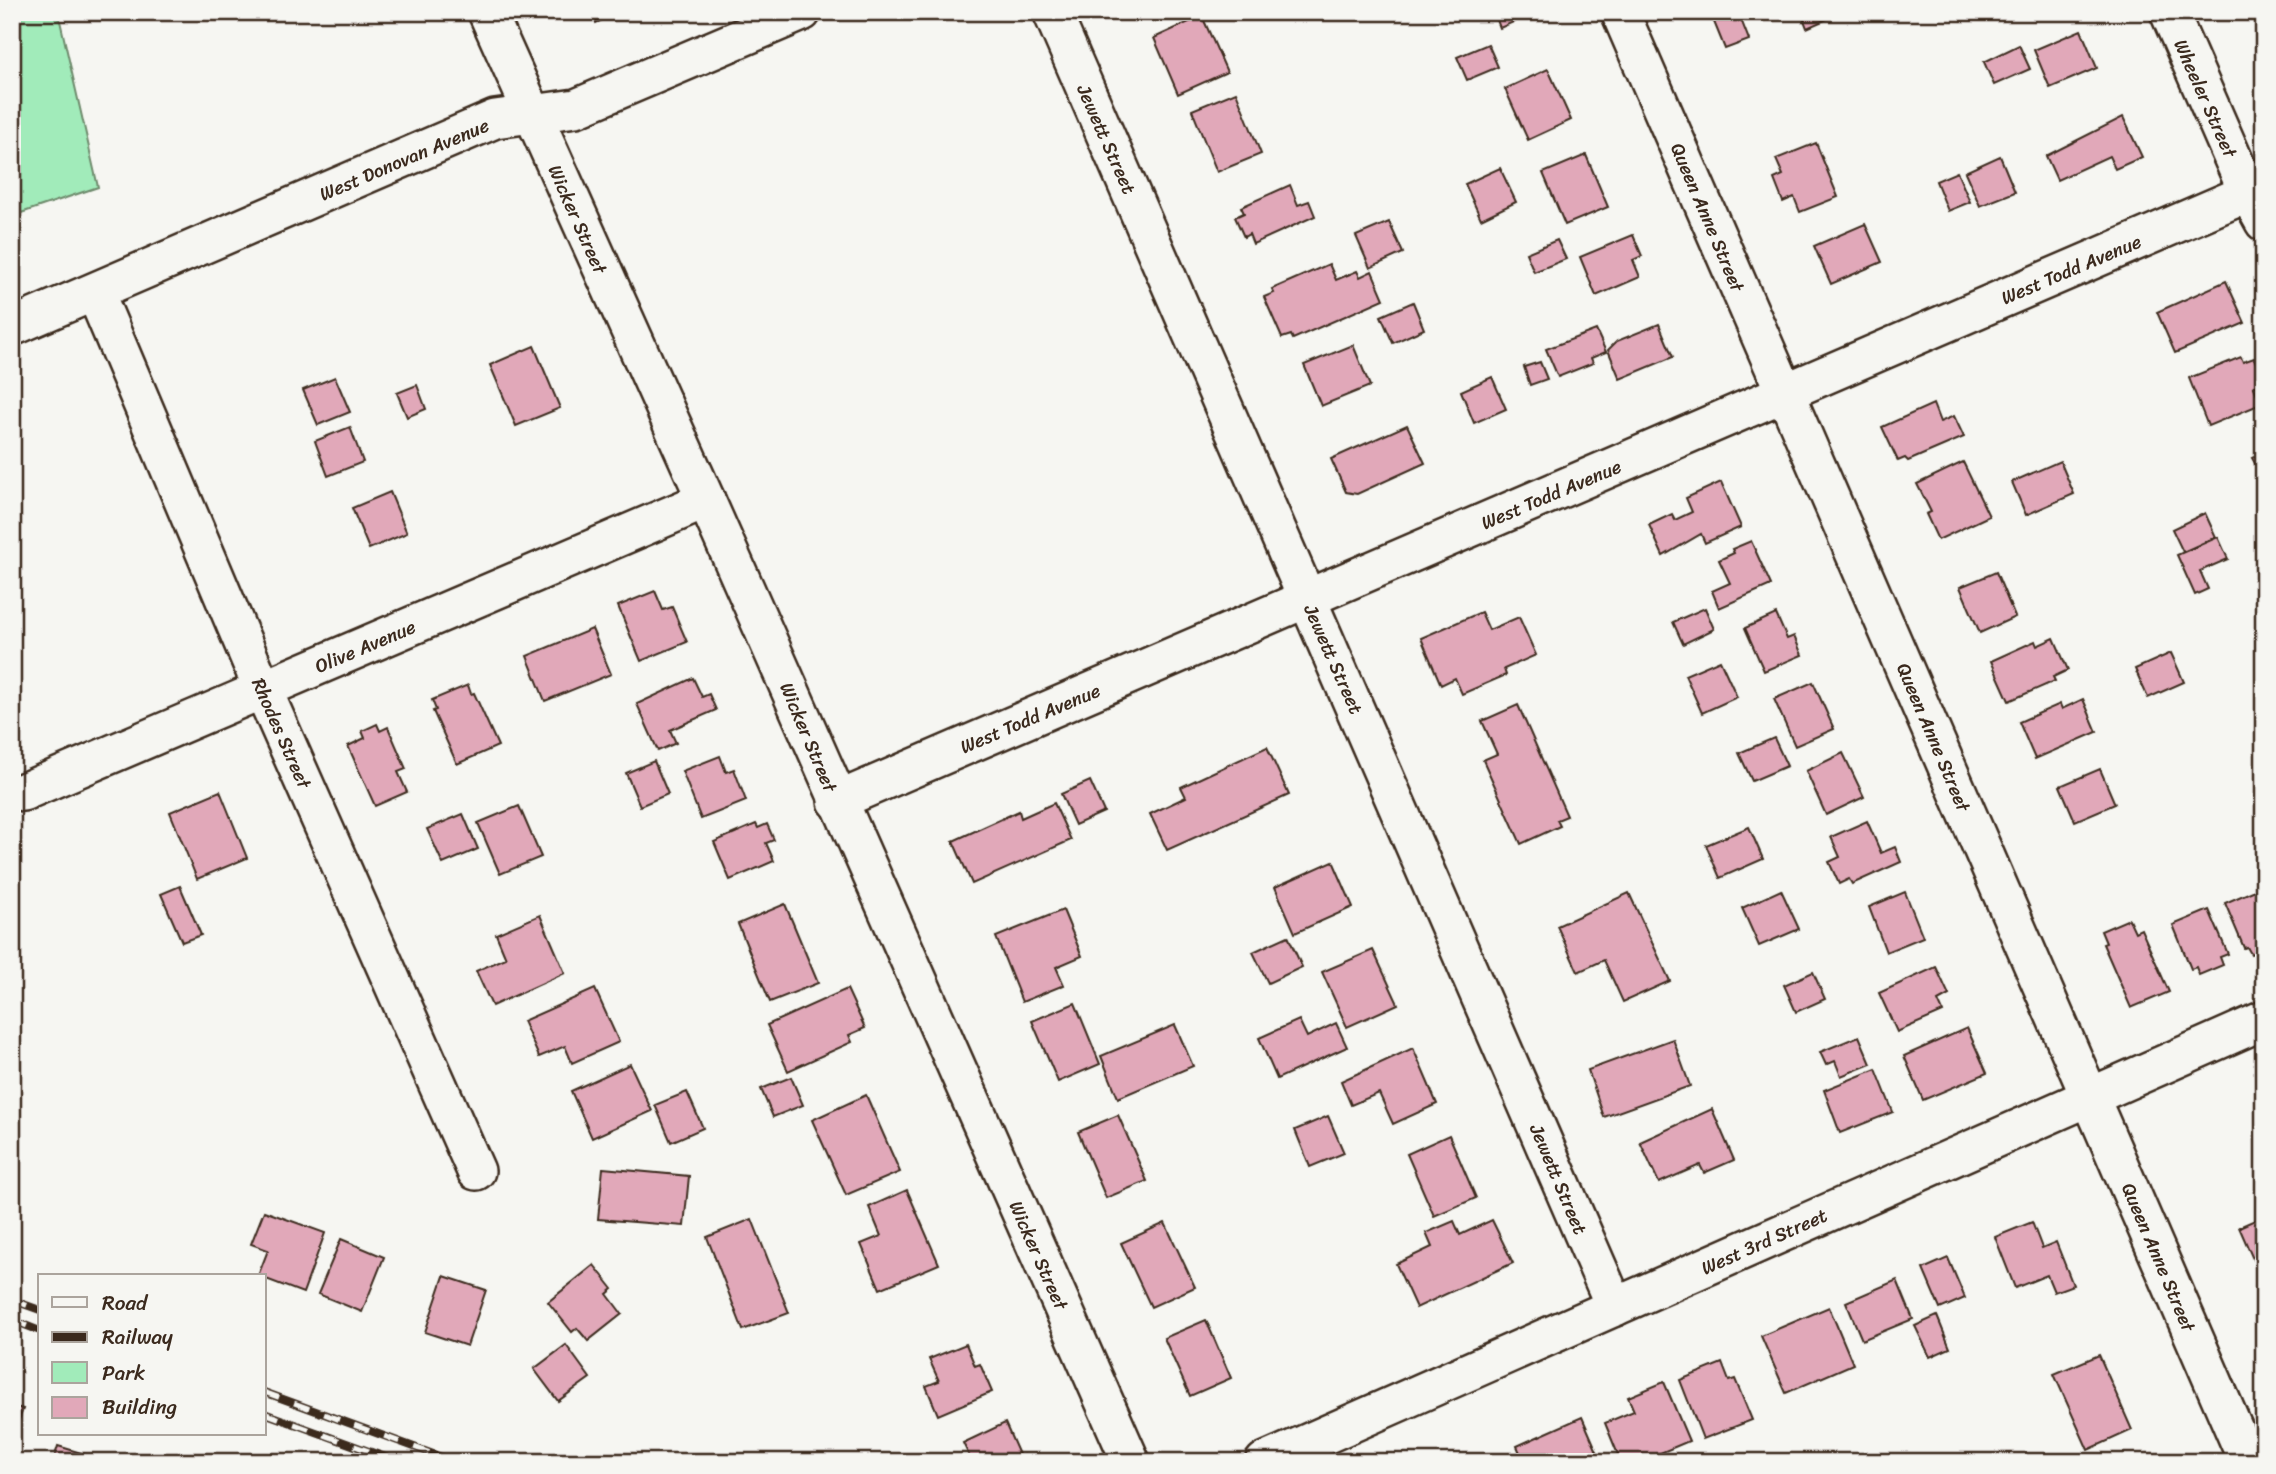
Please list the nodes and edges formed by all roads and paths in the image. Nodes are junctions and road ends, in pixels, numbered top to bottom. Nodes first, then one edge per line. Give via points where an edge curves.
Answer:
1 (487, 12) edge
2 (802, 12) edge
3 (1052, 12) edge
4 (1620, 12) edge
5 (2169, 12) edge
6 (530, 113) junction
7 (2258, 200) edge
8 (94, 292) junction
9 (12, 327) edge
10 (1785, 393) junction
11 (706, 500) junction
12 (1307, 599) junction
13 (263, 690) junction
14 (23, 792) dead end
15 (837, 801) junction
16 (2264, 1020) edge
17 (2090, 1097) junction
18 (477, 1171) dead end
19 (1615, 1307) junction
20 (1131, 1462) edge
21 (1264, 1462) edge
22 (2248, 1462) edge

1 - 6 street, Wicker Street
2 - 6 street, West Donovan Avenue via 576,108
3 - 12 street, Jewett Street
4 - 10 street, Queen Anne Street
5 - 7 street, Wheeler Street
6 - 8 street, West Donovan Avenue via 495,119
6 - 11 street, Wicker Street
7 - 10 street, West Todd Avenue
8 - 9 street, West Donovan Avenue
8 - 13 street, Rhodes Street
10 - 12 street, West Todd Avenue
10 - 17 street, Queen Anne Street
11 - 13 street, Olive Avenue
11 - 15 street, Wicker Street
12 - 15 street, West Todd Avenue
12 - 19 street, Jewett Street
13 - 14 street, Olive Avenue
13 - 18 street, Rhodes Street
15 - 20 street, Wicker Street
16 - 17 street, West 3rd Street
17 - 19 street, West 3rd Street
17 - 22 street, Queen Anne Street
19 - 21 street, West 3rd Street

